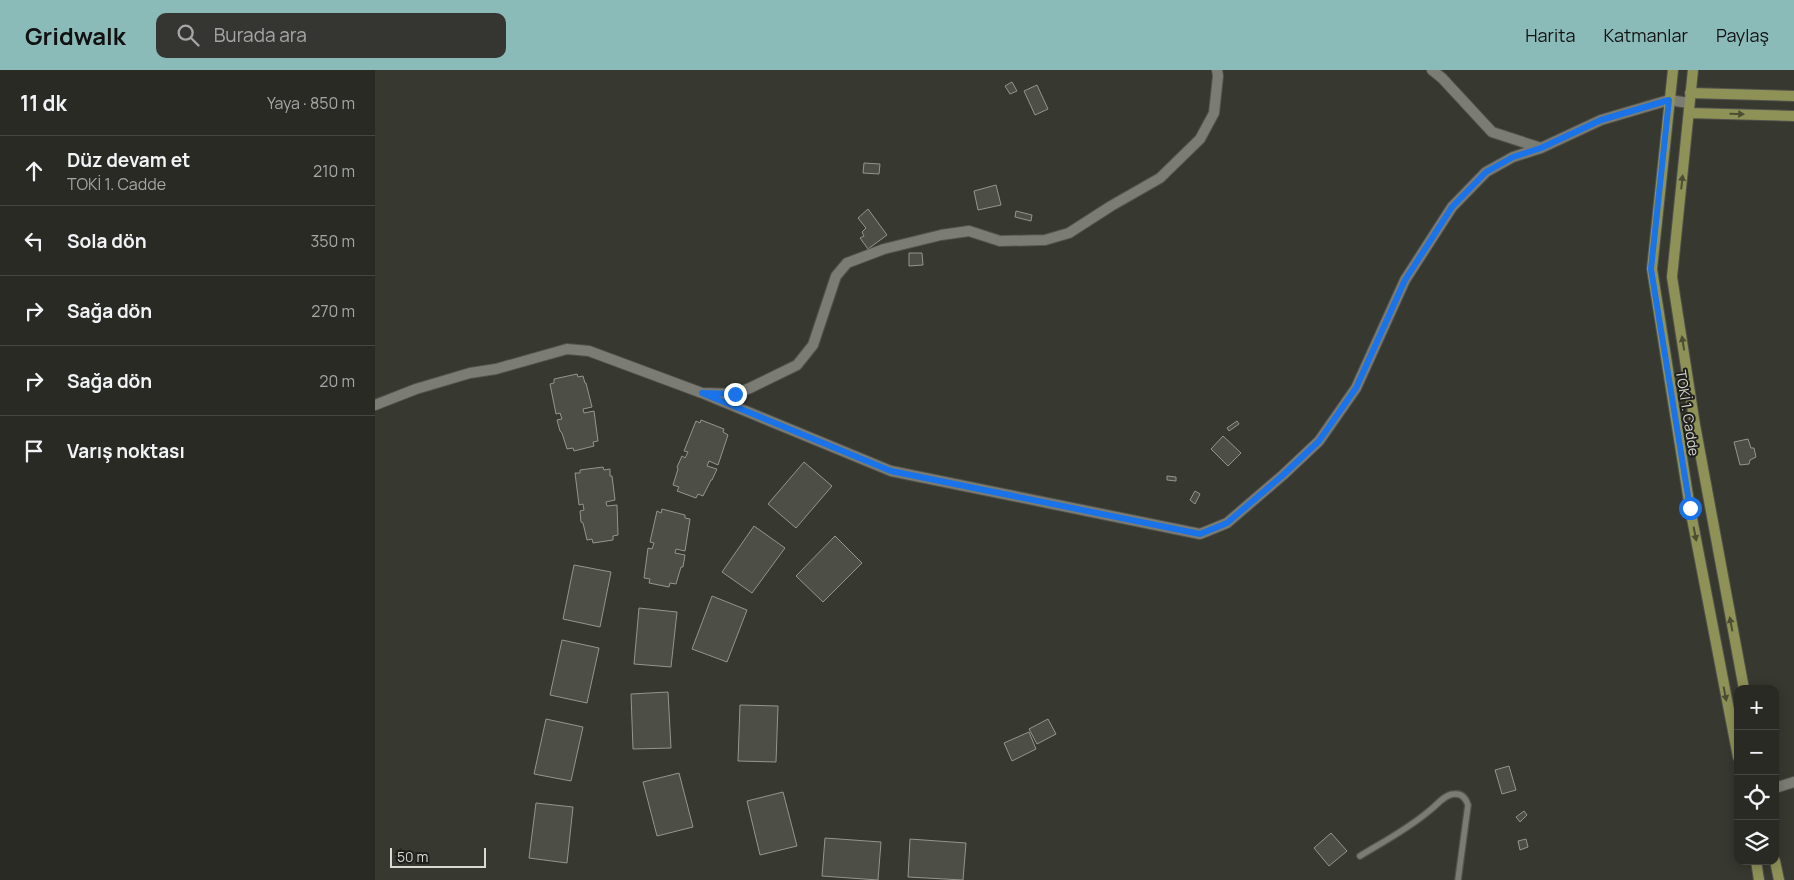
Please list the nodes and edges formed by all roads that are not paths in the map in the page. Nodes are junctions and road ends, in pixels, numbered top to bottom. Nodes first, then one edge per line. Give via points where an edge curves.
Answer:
1 (1217, 70) edge
2 (1432, 70) edge
3 (1673, 70) edge
4 (1693, 70) edge
5 (1794, 96) edge
6 (1669, 100) junction
7 (1689, 103) junction
8 (1794, 116) edge
9 (1541, 148) junction
10 (702, 393) junction
11 (375, 405) edge
12 (1743, 685) edge
13 (1734, 736) edge
14 (1794, 782) edge
15 (1779, 787) edge
16 (1360, 856) dead end
17 (1757, 865) edge
18 (1776, 865) edge
19 (1458, 880) edge
20 (1759, 880) edge
21 (1779, 880) edge

1 - 10 street via 1214,113 1200,139 1160,178 1069,233 1045,240 1000,241 969,231 884,249 847,263 836,276 813,345 797,365 735,394
2 - 9 street via 1492,132
3 - 6 main road, TOKİ 1. Cadde
4 - 7 main road
5 - 7 main road
6 - 7 street
6 - 9 street via 1601,120
6 -> 13 main road, TOKİ 1. Cadde via 1651,269 1690,508
7 -> 8 main road
12 -> 7 main road via 1695,425 1672,278
9 - 10 street via 1513,157 1486,172 1452,207 1405,280 1356,388 1319,441 1227,523 1200,534 891,471
10 - 11 street via 589,351 567,349 496,369 469,373
14 - 15 street
16 - 19 lane via 1415,823 1453,793 1465,798 1468,805
17 - 20 main road
18 - 21 main road

